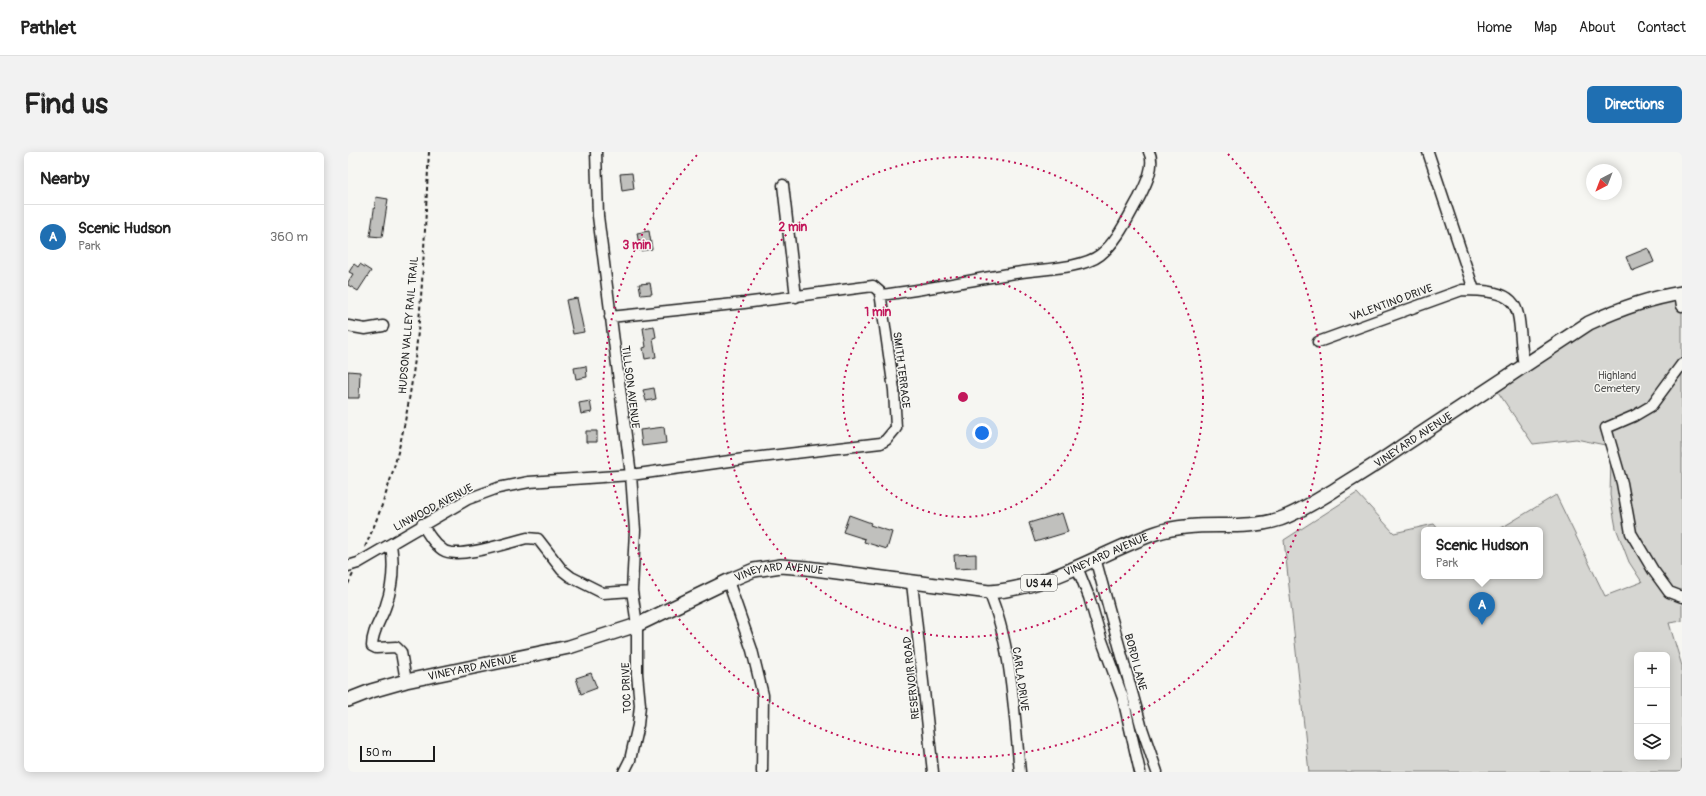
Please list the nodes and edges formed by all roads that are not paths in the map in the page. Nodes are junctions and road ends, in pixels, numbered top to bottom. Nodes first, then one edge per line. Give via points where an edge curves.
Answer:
1 (596, 152) edge
2 (1150, 152) edge
3 (1428, 152) edge
4 (782, 186) dead end
5 (1474, 290) junction
6 (880, 295) junction
7 (796, 297) junction
8 (1681, 297) edge
9 (610, 317) junction
10 (348, 326) edge
11 (383, 326) dead end
12 (1318, 342) dead end
13 (1682, 364) edge
14 (1524, 366) junction
15 (631, 475) junction
16 (422, 524) junction
17 (391, 544) junction
18 (1095, 558) junction
19 (348, 566) edge
20 (1077, 567) junction
21 (728, 581) junction
22 (912, 583) junction
23 (632, 591) junction
24 (989, 592) junction
25 (1682, 597) edge
26 (637, 625) junction
27 (406, 681) junction
28 (348, 700) edge
29 (624, 772) edge
30 (762, 772) edge
31 (933, 772) edge
32 (1020, 772) edge
33 (1140, 772) edge
34 (1157, 772) edge

1 - 9 street, TILLSON AVENUE via 598,216
2 - 6 street via 1150,171 1140,194 1115,239 1099,256 1072,266 1015,273 920,291
3 - 5 street
4 - 7 street
5 - 12 street, VALENTINO DRIVE via 1462,290
5 - 14 street, VALENTINO DRIVE via 1501,294 1513,300 1518,312
6 - 7 street via 878,289 873,286
6 - 15 street, SMITH TERRACE via 896,421 896,428 886,440 845,448
7 - 9 street
8 - 14 main road, VINEYARD AVENUE / US 44 via 1666,295 1612,312 1589,323
9 - 15 street, TILLSON AVENUE
10 - 11 street via 365,329
13 - 25 street via 1651,406 1606,428 1622,483 1631,533 1669,592
14 - 18 main road, VINEYARD AVENUE / US 44 via 1305,508 1259,524 1184,527 1159,532
15 - 16 street, LINWOOD AVENUE via 529,482 498,488 468,499
15 - 23 street, TILLSON AVENUE via 635,530
16 - 17 street, LINWOOD AVENUE
16 - 23 street via 435,544 451,554 538,539 562,570 571,577 603,593
17 - 19 street, LINWOOD AVENUE
17 - 27 street via 394,566 386,605 372,639 372,646 396,647 401,652
18 - 20 main road, VINEYARD AVENUE / US 44
18 - 34 street, BORDI LANE via 1141,725
20 - 24 main road, VINEYARD AVENUE / US 44 via 1030,586
20 - 33 street via 1090,597 1101,638 1123,698
21 - 22 main road, VINEYARD AVENUE / US 44 via 754,570 781,566
21 - 26 main road, VINEYARD AVENUE / US 44
21 - 30 street via 752,650 762,695
22 - 24 main road, VINEYARD AVENUE / US 44
22 - 31 street, RESERVOIR ROAD
23 - 26 street, TILLSON AVENUE
24 - 32 street, CARLA DRIVE via 1002,628
26 - 27 main road, VINEYARD AVENUE / US 44 via 569,647
26 - 29 street, TOC DRIVE via 640,705 630,760
27 - 28 main road, VINEYARD AVENUE / US 44

